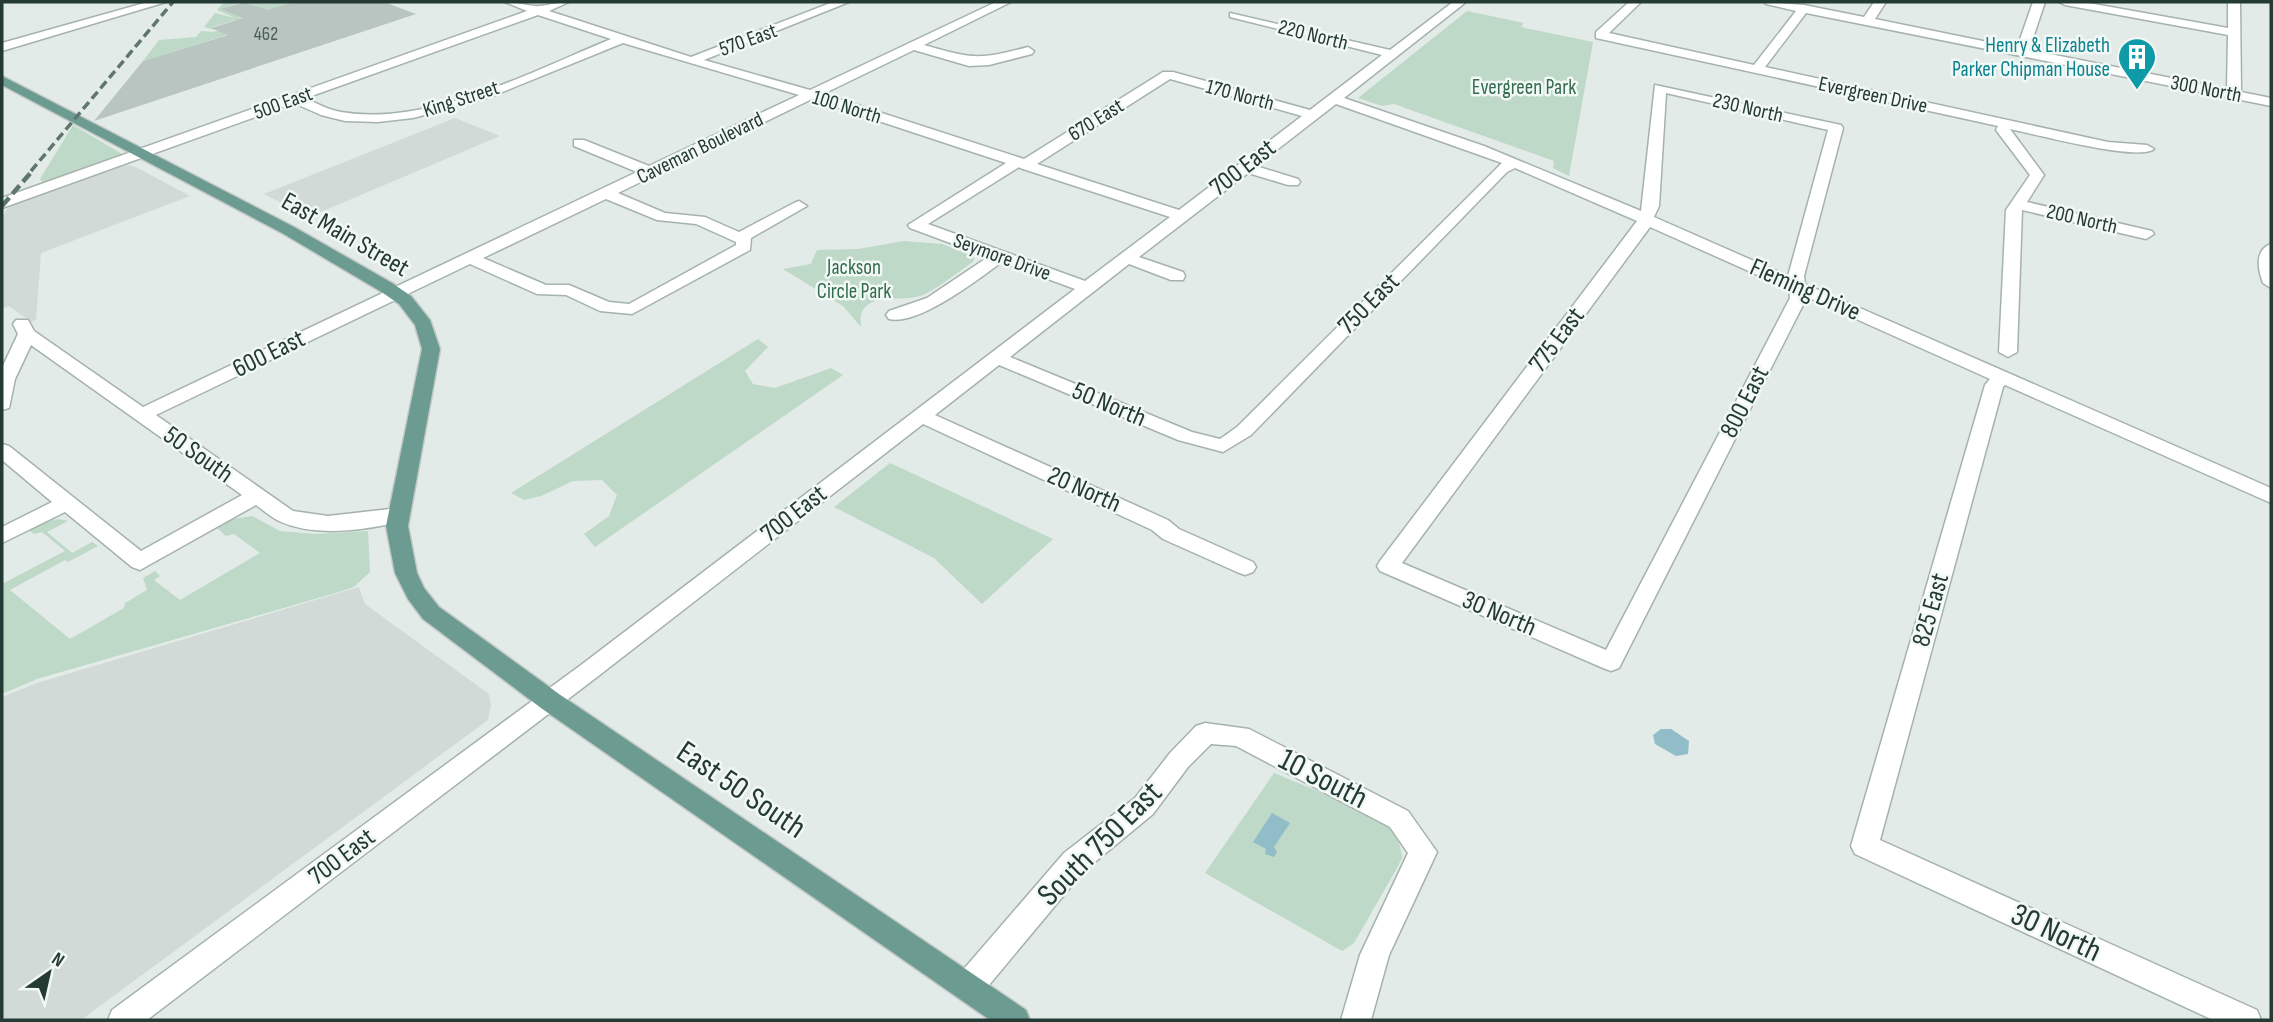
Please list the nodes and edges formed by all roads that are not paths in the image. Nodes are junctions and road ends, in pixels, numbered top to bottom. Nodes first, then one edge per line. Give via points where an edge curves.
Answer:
1 (160, 2) edge
2 (511, 2) edge
3 (563, 2) edge
4 (843, 2) edge
5 (1005, 2) edge
6 (1460, 2) edge
7 (1635, 2) edge
8 (1770, 2) edge
9 (1880, 2) edge
10 (2039, 2) edge
11 (2065, 2) edge
12 (2234, 2) edge
13 (1804, 8) junction
14 (538, 11) junction
15 (1234, 15) dead end
16 (1868, 21) junction
17 (2235, 33) junction
18 (622, 39) junction
19 (913, 46) junction
20 (2, 47) edge
21 (1028, 51) dead end
22 (2022, 52) junction
23 (1392, 54) junction
24 (691, 61) junction
25 (1757, 69) junction
26 (1168, 75) joint
27 (2, 80) edge
28 (1660, 88) joint
29 (2234, 94) junction
30 (809, 96) junction
31 (295, 99) junction
32 (1334, 99) junction
33 (2271, 102) edge
34 (1312, 115) junction
35 (2006, 123) junction
36 (1836, 128) joint
37 (579, 144) dead end
38 (2147, 149) dead end
39 (141, 154) junction
40 (1021, 163) junction
41 (1515, 163) junction
42 (1245, 167) junction
43 (650, 172) junction
44 (1293, 182) dead end
45 (605, 193) junction
46 (2, 203) edge
47 (2018, 204) junction
48 (799, 206) dead end
49 (1182, 216) junction
50 (1645, 219) junction
51 (916, 225) joint
52 (2146, 234) dead end
53 (741, 239) junction
54 (2271, 249) edge
55 (1000, 256) junction
56 (469, 258) junction
57 (1127, 258) junction
58 (1177, 276) dead end
59 (2271, 283) edge
60 (1797, 287) junction
61 (1088, 288) junction
62 (395, 293) junction
63 (895, 315) dead end
64 (2008, 352) dead end
65 (997, 358) junction
66 (2003, 378) junction
67 (2, 404) edge
68 (143, 414) junction
69 (921, 416) junction
70 (1223, 446) joint
71 (2, 450) edge
72 (256, 496) junction
73 (2271, 496) edge
74 (67, 503) junction
75 (399, 515) junction
76 (2, 536) edge
77 (1388, 566) joint
78 (1245, 567) dead end
79 (431, 613) joint
80 (1611, 662) joint
81 (550, 701) junction
82 (1205, 733) joint
83 (1865, 846) joint
84 (968, 987) junction
85 (1003, 1017) edge
86 (123, 1020) edge
87 (1356, 1020) edge
88 (2246, 1020) edge

1 - 20 street
2 - 14 street, 100 North
3 - 14 street, 500 East
4 - 24 street, 570 East
5 - 19 street, Caveman Boulevard
6 - 23 street, 700 East
7 - 25 street, Evergreen Drive via 1600,35
8 - 13 street, 300 North
9 - 16 street
10 - 22 street
11 - 17 street
12 - 17 street
13 - 16 street, 300 North
13 - 25 street
14 - 18 street, 100 North
14 - 31 street, 500 East
15 - 23 street, 220 North
16 - 22 street, 300 North
17 - 29 street
18 - 24 street, 100 North
18 - 31 street, King Street via 425,112 345,117
19 - 21 street via 969,62
19 - 30 street, Caveman Boulevard
22 - 29 street, 300 North
23 - 32 street, 700 East
24 - 30 street, 100 North
25 - 35 street, Evergreen Drive
26 - 34 street, 170 North
26 - 40 street, 670 East
27 - 39 main road, East Main Street
28 - 36 street, 230 North
28 - 50 street, 775 East via 1651,206
29 - 33 street, 300 North
30 - 40 street, 100 North
30 - 43 street, Caveman Boulevard
31 - 39 street, 500 East
32 - 34 street, 700 East
32 - 41 street, Fleming Drive
34 - 42 street, 700 East
35 - 38 street, Evergreen Drive via 2108,146
35 - 47 street via 2003,131 2037,175
36 - 60 street, 800 East via 1796,276
37 - 43 street
39 - 46 street, 500 East
39 - 62 main road, East Main Street via 288,230
40 - 49 street, 100 North
40 - 51 street, 670 East
41 - 50 street, Fleming Drive
41 - 70 street, 750 East via 1502,169 1244,431
42 - 44 street
42 - 49 street, 700 East
43 - 45 street, Caveman Boulevard
45 - 53 street via 662,217 699,220
45 - 56 street, Caveman Boulevard
47 - 52 street, 200 North
47 - 64 street via 2013,219
48 - 53 street
49 - 57 street, 700 East
50 - 60 street, Fleming Drive
50 - 77 street, 775 East
51 - 55 street, Seymore Drive
53 - 56 street via 744,247 632,309 606,307 569,290 542,290
54 - 59 street via 2265,266
55 - 61 street, Seymore Drive
55 - 63 street via 933,302
56 - 62 street, Caveman Boulevard
57 - 58 street
57 - 61 street, 700 East
60 - 66 street, Fleming Drive
60 - 80 street, 800 East via 1799,298
61 - 65 street, 700 East
62 - 68 street, 600 East
62 - 75 main road, East Main Street via 424,324 431,349
65 - 69 street, 700 East
65 - 70 street, 50 North via 1185,436
66 - 73 street, Fleming Drive
66 - 83 street, 825 East via 1994,385
67 - 68 street, 50 South via 24,329
68 - 72 street, 50 South
69 - 78 street, 20 North
69 - 81 street, 700 East
71 - 74 street
72 - 74 street via 140,562
72 - 75 street, 50 South via 303,522
74 - 76 street
75 - 79 main road, East Main Street via 397,540 405,575 415,596
77 - 80 street, 30 North
79 - 81 main road, East 50 South
81 - 84 main road, East 50 South
81 - 86 street, 700 East
82 - 84 street, South 750 East via 1144,806 1074,862
82 - 87 street, 10 South via 1240,736 1399,819 1423,852 1386,923
83 - 88 street, 30 North
84 - 85 main road, East 50 South

